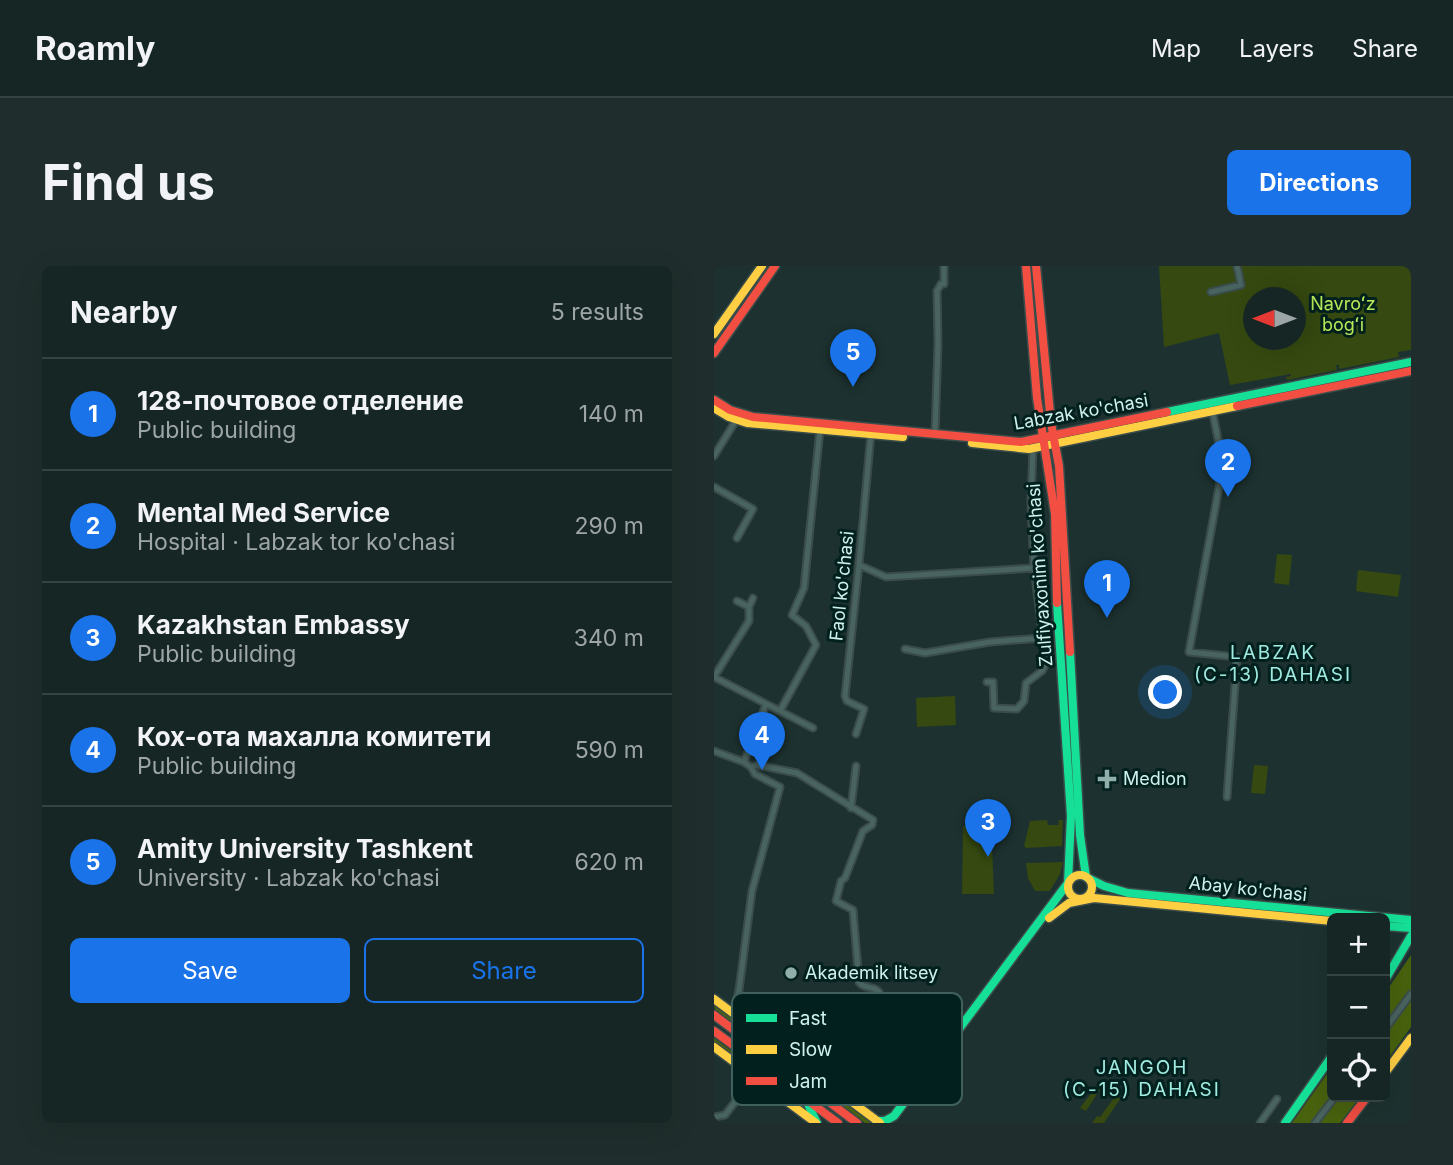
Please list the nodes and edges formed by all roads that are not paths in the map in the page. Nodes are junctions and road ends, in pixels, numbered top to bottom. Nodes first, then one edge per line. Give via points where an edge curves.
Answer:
1 (775, 266) edge
2 (944, 266) edge
3 (1237, 266) edge
4 (761, 267) edge
5 (1027, 270) edge
6 (1036, 270) edge
7 (769, 274) junction
8 (1212, 292) dead end
9 (717, 323) edge
10 (714, 334) edge
11 (714, 353) edge
12 (1411, 362) edge
13 (1411, 371) edge
14 (1380, 373) junction
15 (714, 400) edge
16 (1212, 407) junction
17 (714, 408) edge
18 (738, 417) junction
19 (820, 428) junction
20 (871, 431) junction
21 (935, 435) junction
22 (1055, 440) junction
23 (1070, 441) junction
24 (1044, 442) junction
25 (1033, 448) junction
26 (714, 456) edge
27 (1059, 466) junction
28 (714, 487) edge
29 (737, 538) dead end
30 (859, 565) junction
31 (1034, 568) junction
32 (753, 598) dead end
33 (737, 601) dead end
34 (749, 607) junction
35 (1042, 638) junction
36 (905, 649) dead end
37 (714, 677) edge
38 (987, 682) dead end
39 (766, 704) junction
40 (780, 711) junction
41 (813, 728) dead end
42 (856, 734) dead end
43 (714, 751) edge
44 (722, 755) junction
45 (714, 761) edge
46 (744, 762) junction
47 (856, 766) dead end
48 (751, 767) junction
49 (1227, 797) dead end
50 (851, 808) junction
51 (1086, 877) junction
52 (1068, 883) junction
53 (1082, 899) junction
54 (1208, 905) junction
55 (1327, 920) edge
56 (1411, 920) edge
57 (1390, 926) edge
58 (1411, 928) edge
59 (1411, 936) edge
60 (1387, 976) edge
61 (739, 993) edge
62 (879, 993) edge
63 (1411, 994) edge
64 (714, 999) edge
65 (732, 1009) edge
66 (730, 1012) joint
67 (714, 1015) edge
68 (1390, 1023) edge
69 (962, 1025) edge
70 (732, 1029) edge
71 (714, 1031) edge
72 (962, 1033) edge
73 (1411, 1038) edge
74 (732, 1044) edge
75 (714, 1047) edge
76 (732, 1060) edge
77 (1327, 1063) edge
78 (1390, 1066) edge
79 (1277, 1099) dead end
80 (1331, 1102) edge
81 (1363, 1102) edge
82 (733, 1105) edge
83 (792, 1105) edge
84 (809, 1105) edge
85 (814, 1105) edge
86 (834, 1105) edge
87 (855, 1105) edge
88 (902, 1105) edge
89 (908, 1105) edge
90 (714, 1117) edge
91 (878, 1122) edge
92 (817, 1123) edge
93 (838, 1123) edge
94 (858, 1123) edge
95 (894, 1123) edge
96 (1260, 1123) edge
97 (1286, 1123) edge
98 (1315, 1123) edge
99 (1347, 1123) edge

1 - 7 main road
2 - 21 street via 944,284 937,292
3 - 8 street via 1241,285
4 - 7 main road via 762,274
4 - 9 main road
5 - 6 main road
5 - 24 main road, Zulfiyaxonim ko'chasi
6 - 22 main road, Zulfiyaxonim ko'chasi
7 - 11 main road
9 - 10 main road
12 - 14 main road, Labzak ko'chasi
13 - 14 main road, Labzak ko'chasi
14 - 16 main road, Labzak ko'chasi
15 - 18 main road, Labzak ko'chasi
16 - 22 main road, Labzak ko'chasi
16 - 23 main road, Labzak ko'chasi
16 - 49 street via 1223,465 1189,652 1237,657
17 - 18 main road, Labzak ko'chasi
18 - 19 main road, Labzak ko'chasi
18 - 20 main road, Labzak ko'chasi
18 - 26 street
19 - 20 main road, Labzak ko'chasi
19 - 40 street, Faol ko'chasi via 804,588 792,615 806,626 816,645
20 - 21 main road, Labzak ko'chasi
20 - 25 main road, Labzak ko'chasi
20 - 30 street, Faol ko'chasi
21 - 24 main road, Labzak ko'chasi
22 - 23 main road, Labzak ko'chasi
22 - 24 main road, Labzak ko'chasi
22 - 27 main road, Zulfiyaxonim ko'chasi
23 - 27 main road via 1060,452
24 - 25 main road, Labzak ko'chasi
24 - 52 main road, Zulfiyaxonim ko'chasi via 1055,514 1071,816
25 - 31 street
27 - 51 main road, Zulfiyaxonim ko'chasi
28 - 29 street via 753,509
30 - 31 street via 886,577
30 - 42 street, Faol ko'chasi via 845,696 864,709
31 - 35 street
32 - 34 street
33 - 34 street
34 - 37 street via 749,621
35 - 36 street via 925,653
35 - 38 street via 1045,667 1026,683 1024,701 1017,709 994,708 993,682
37 - 39 street
39 - 40 street
39 - 46 street
40 - 41 street
43 - 44 street
44 - 45 street
44 - 46 street
46 - 48 street
47 - 50 street
48 - 50 street via 797,773
48 - 61 street via 780,787 752,891
50 - 62 street via 874,822 863,831 836,901 853,911 859,982
51 - 52 main road via 1075,876
51 - 53 main road via 1091,891
51 - 54 main road, Abay ko'chasi via 1128,893
52 - 53 main road via 1070,895
52 - 69 main road
53 - 54 main road, Abay ko'chasi
53 - 72 main road via 1052,913
54 - 55 main road, Abay ko'chasi
54 - 56 main road, Abay ko'chasi
57 - 58 main road
59 - 60 main road
63 - 68 street
64 - 66 main road
65 - 66 street
67 - 70 main road
71 - 74 main road
73 - 78 main road
75 - 76 main road
77 - 97 main road
79 - 96 street
80 - 98 street
81 - 99 main road
82 - 90 street via 725,1115
83 - 92 main road
84 - 92 main road
85 - 93 main road
86 - 94 main road
87 - 91 main road
88 - 91 main road via 894,1116
89 - 95 main road

